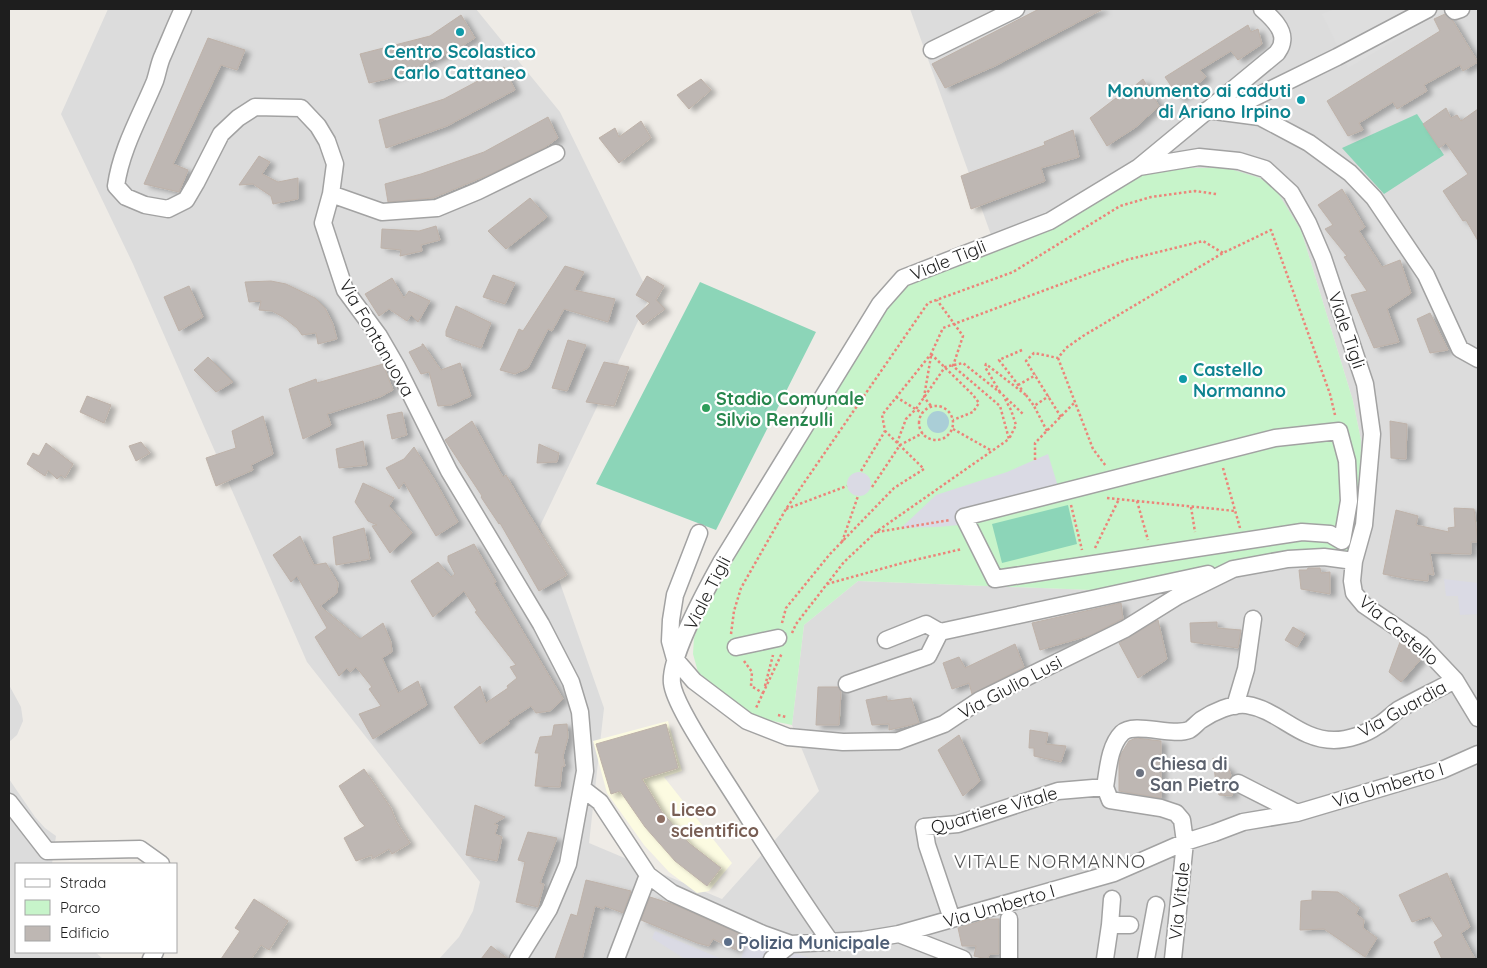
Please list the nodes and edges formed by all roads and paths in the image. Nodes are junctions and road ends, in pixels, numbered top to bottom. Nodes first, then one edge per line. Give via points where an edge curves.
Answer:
1 (183, 9) edge
2 (1016, 9) edge
3 (1262, 9) edge
4 (1428, 9) edge
5 (1453, 9) edge
6 (1461, 9) edge
7 (932, 50) dead end
8 (1207, 110) junction
9 (1225, 112) junction
10 (556, 153) dead end
11 (1139, 167) junction
12 (331, 194) junction
13 (1216, 194) dead end
14 (1222, 253) junction
15 (938, 300) junction
16 (954, 324) junction
17 (1022, 350) dead end
18 (931, 354) junction
19 (1058, 358) junction
20 (1478, 359) edge
21 (953, 366) junction
22 (945, 367) junction
23 (1036, 375) junction
24 (1018, 385) junction
25 (1002, 394) junction
26 (1026, 395) junction
27 (1049, 396) junction
28 (896, 397) junction
29 (924, 397) junction
30 (1075, 402) junction
31 (931, 406) junction
32 (1034, 406) junction
33 (916, 409) junction
34 (922, 413) junction
35 (1023, 414) dead end
36 (1061, 417) junction
37 (953, 420) junction
38 (952, 429) junction
39 (884, 431) junction
40 (1048, 431) junction
41 (1339, 432) junction
42 (923, 433) junction
43 (1009, 439) junction
44 (898, 444) junction
45 (992, 451) junction
46 (1219, 452) junction
47 (1035, 460) dead end
48 (861, 471) dead end
49 (1115, 479) junction
50 (847, 486) dead end
51 (872, 486) dead end
52 (1060, 493) junction
53 (858, 496) dead end
54 (1102, 497) dead end
55 (1120, 499) junction
56 (1137, 501) junction
57 (1191, 506) junction
58 (786, 509) junction
59 (1235, 511) junction
60 (964, 517) junction
61 (699, 532) dead end
62 (876, 532) junction
63 (1244, 541) junction
64 (841, 543) junction
65 (978, 545) junction
66 (1198, 548) junction
67 (1152, 555) junction
68 (1354, 561) junction
69 (1086, 565) junction
70 (1233, 569) junction
71 (827, 584) junction
72 (1253, 619) dead end
73 (940, 632) junction
74 (886, 640) dead end
75 (783, 643) junction
76 (736, 647) junction
77 (675, 659) junction
78 (1456, 680) junction
79 (847, 684) dead end
80 (763, 692) junction
81 (1235, 706) junction
82 (763, 710) dead end
83 (770, 713) dead end
84 (786, 717) dead end
85 (1478, 718) edge
86 (1478, 754) edge
87 (1238, 783) dead end
88 (1105, 787) junction
89 (582, 788) junction
90 (9, 802) edge
91 (1297, 813) junction
92 (1185, 842) junction
93 (161, 863) edge
94 (648, 875) junction
95 (1112, 899) dead end
96 (1156, 905) dead end
97 (952, 919) junction
98 (1009, 919) dead end
99 (1130, 924) dead end
100 (1110, 925) junction
101 (899, 934) junction
102 (830, 941) junction
103 (791, 944) junction
104 (518, 959) edge
105 (616, 959) edge
106 (772, 959) edge
107 (963, 959) edge
108 (1009, 959) edge
109 (1105, 959) edge
110 (1146, 959) edge
111 (1174, 959) edge

1 - 12 street, Via Fontanuova via 132,133 116,186 126,197 168,209 186,200 221,134 236,120 255,107 302,108 318,126 335,164
2 - 7 street
3 - 8 street via 1272,18 1283,42 1277,53
4 - 9 street
5 - 6 street
8 - 9 street
8 - 11 street
9 - 20 street via 1260,117 1309,143 1350,173 1374,198 1426,275 1460,349
10 - 12 street via 437,208 382,212
11 - 68 street, Viale Tigli via 1199,157 1239,161 1264,169 1291,194 1308,223 1323,258 1367,394 1372,434 1364,525
11 - 77 street, Viale Tigli via 1050,221 903,278 880,304 727,553 702,596
12 - 89 street, Via Fontanuova via 323,223 345,290 397,367 449,471 540,624 570,682 580,712 585,771
13 - 15 path via 1178,193 1120,206 1013,272
14 - 16 path via 1204,241 1126,260
14 - 19 path via 1083,336
14 - 41 path via 1271,230 1330,394
15 - 16 path
15 - 58 path via 928,303
16 - 18 path via 943,328
16 - 21 path via 963,336
17 - 24 path via 999,360
18 - 22 path
18 - 28 path
18 - 29 path
19 - 23 path via 1034,353 1026,361
19 - 30 path
21 - 22 path
21 - 25 path via 963,363
21 - 43 path via 1000,406
22 - 29 path
22 - 37 path via 979,403 973,412
23 - 24 path
23 - 27 path
24 - 26 path
25 - 26 path via 986,364
25 - 35 path
25 - 43 path via 1016,425
26 - 32 path
27 - 32 path
27 - 36 path
28 - 33 path
28 - 39 path via 882,415
29 - 31 path
29 - 33 path
30 - 36 path
30 - 49 path via 1093,449
31 - 34 path
31 - 37 path via 946,409
32 - 40 path
33 - 34 path
33 - 44 path via 906,419
34 - 42 path via 919,425
36 - 40 path
37 - 38 path
38 - 42 path via 940,440
38 - 45 path
39 - 44 path
39 - 48 path
40 - 47 path via 1035,443
41 - 46 street via 1275,438
41 - 63 street via 1347,461 1349,501 1342,541 1330,534 1302,532
42 - 44 path
43 - 45 path
44 - 51 path
44 - 64 path via 924,469 894,488
45 - 62 path
46 - 49 street
46 - 59 path
49 - 52 street
50 - 58 path
52 - 60 street
52 - 69 path via 1068,494
53 - 64 path
54 - 55 path
55 - 56 path
55 - 69 path
56 - 57 path
56 - 67 path
57 - 59 path
57 - 66 path
58 - 76 path via 741,588 731,634
59 - 63 path
60 - 62 path
60 - 65 street
61 - 77 street via 675,595 670,641
62 - 71 path via 844,562
63 - 66 street
64 - 75 path via 786,608
65 - 69 street via 995,579
65 - 71 path
66 - 67 street
67 - 69 street
68 - 70 street, Via Giulio Lusi via 1324,557
68 - 78 street, Via Castello via 1354,593 1364,605 1421,644
70 - 73 street
70 - 77 street, Via Giulio Lusi via 1178,596 1125,629 980,700 944,724 898,741 843,742 788,737 746,721 694,681
71 - 75 path
72 - 81 street via 1246,669
73 - 74 street via 926,624
73 - 79 street via 928,656
75 - 76 street
75 - 80 path
75 - 80 path
76 - 80 path via 752,672 751,686
77 - 102 street, Viale Tigli via 672,683 677,699 702,744
78 - 81 street, Via Guardia via 1398,710 1376,727 1334,740 1312,737 1273,714 1246,705
78 - 85 street, Via Castello
80 - 82 path via 755,708
81 - 88 street, Via Guardia via 1220,709 1188,730 1165,732 1130,728 1123,732 1110,758
83 - 84 path
86 - 91 street, Via Umberto I via 1442,770
87 - 91 street
88 - 92 street via 1110,800 1176,813 1182,820
88 - 97 street, Quartiere Vitale via 1058,791 958,824 924,827
89 - 94 street via 600,802
89 - 104 street, Via Fontanuova via 568,864 549,909
90 - 93 street via 47,851 140,849
91 - 92 street, Via Umberto I via 1243,822
92 - 97 street, Via Umberto I via 1114,873
92 - 111 street, Via Vitale
94 - 103 street via 672,893
94 - 105 street
95 - 100 street
96 - 110 street
97 - 101 street, Via Umberto I
98 - 108 street
99 - 100 street
100 - 109 street
101 - 102 street, Via Umberto I
101 - 107 street
102 - 103 street, Via Umberto I
103 - 106 street

